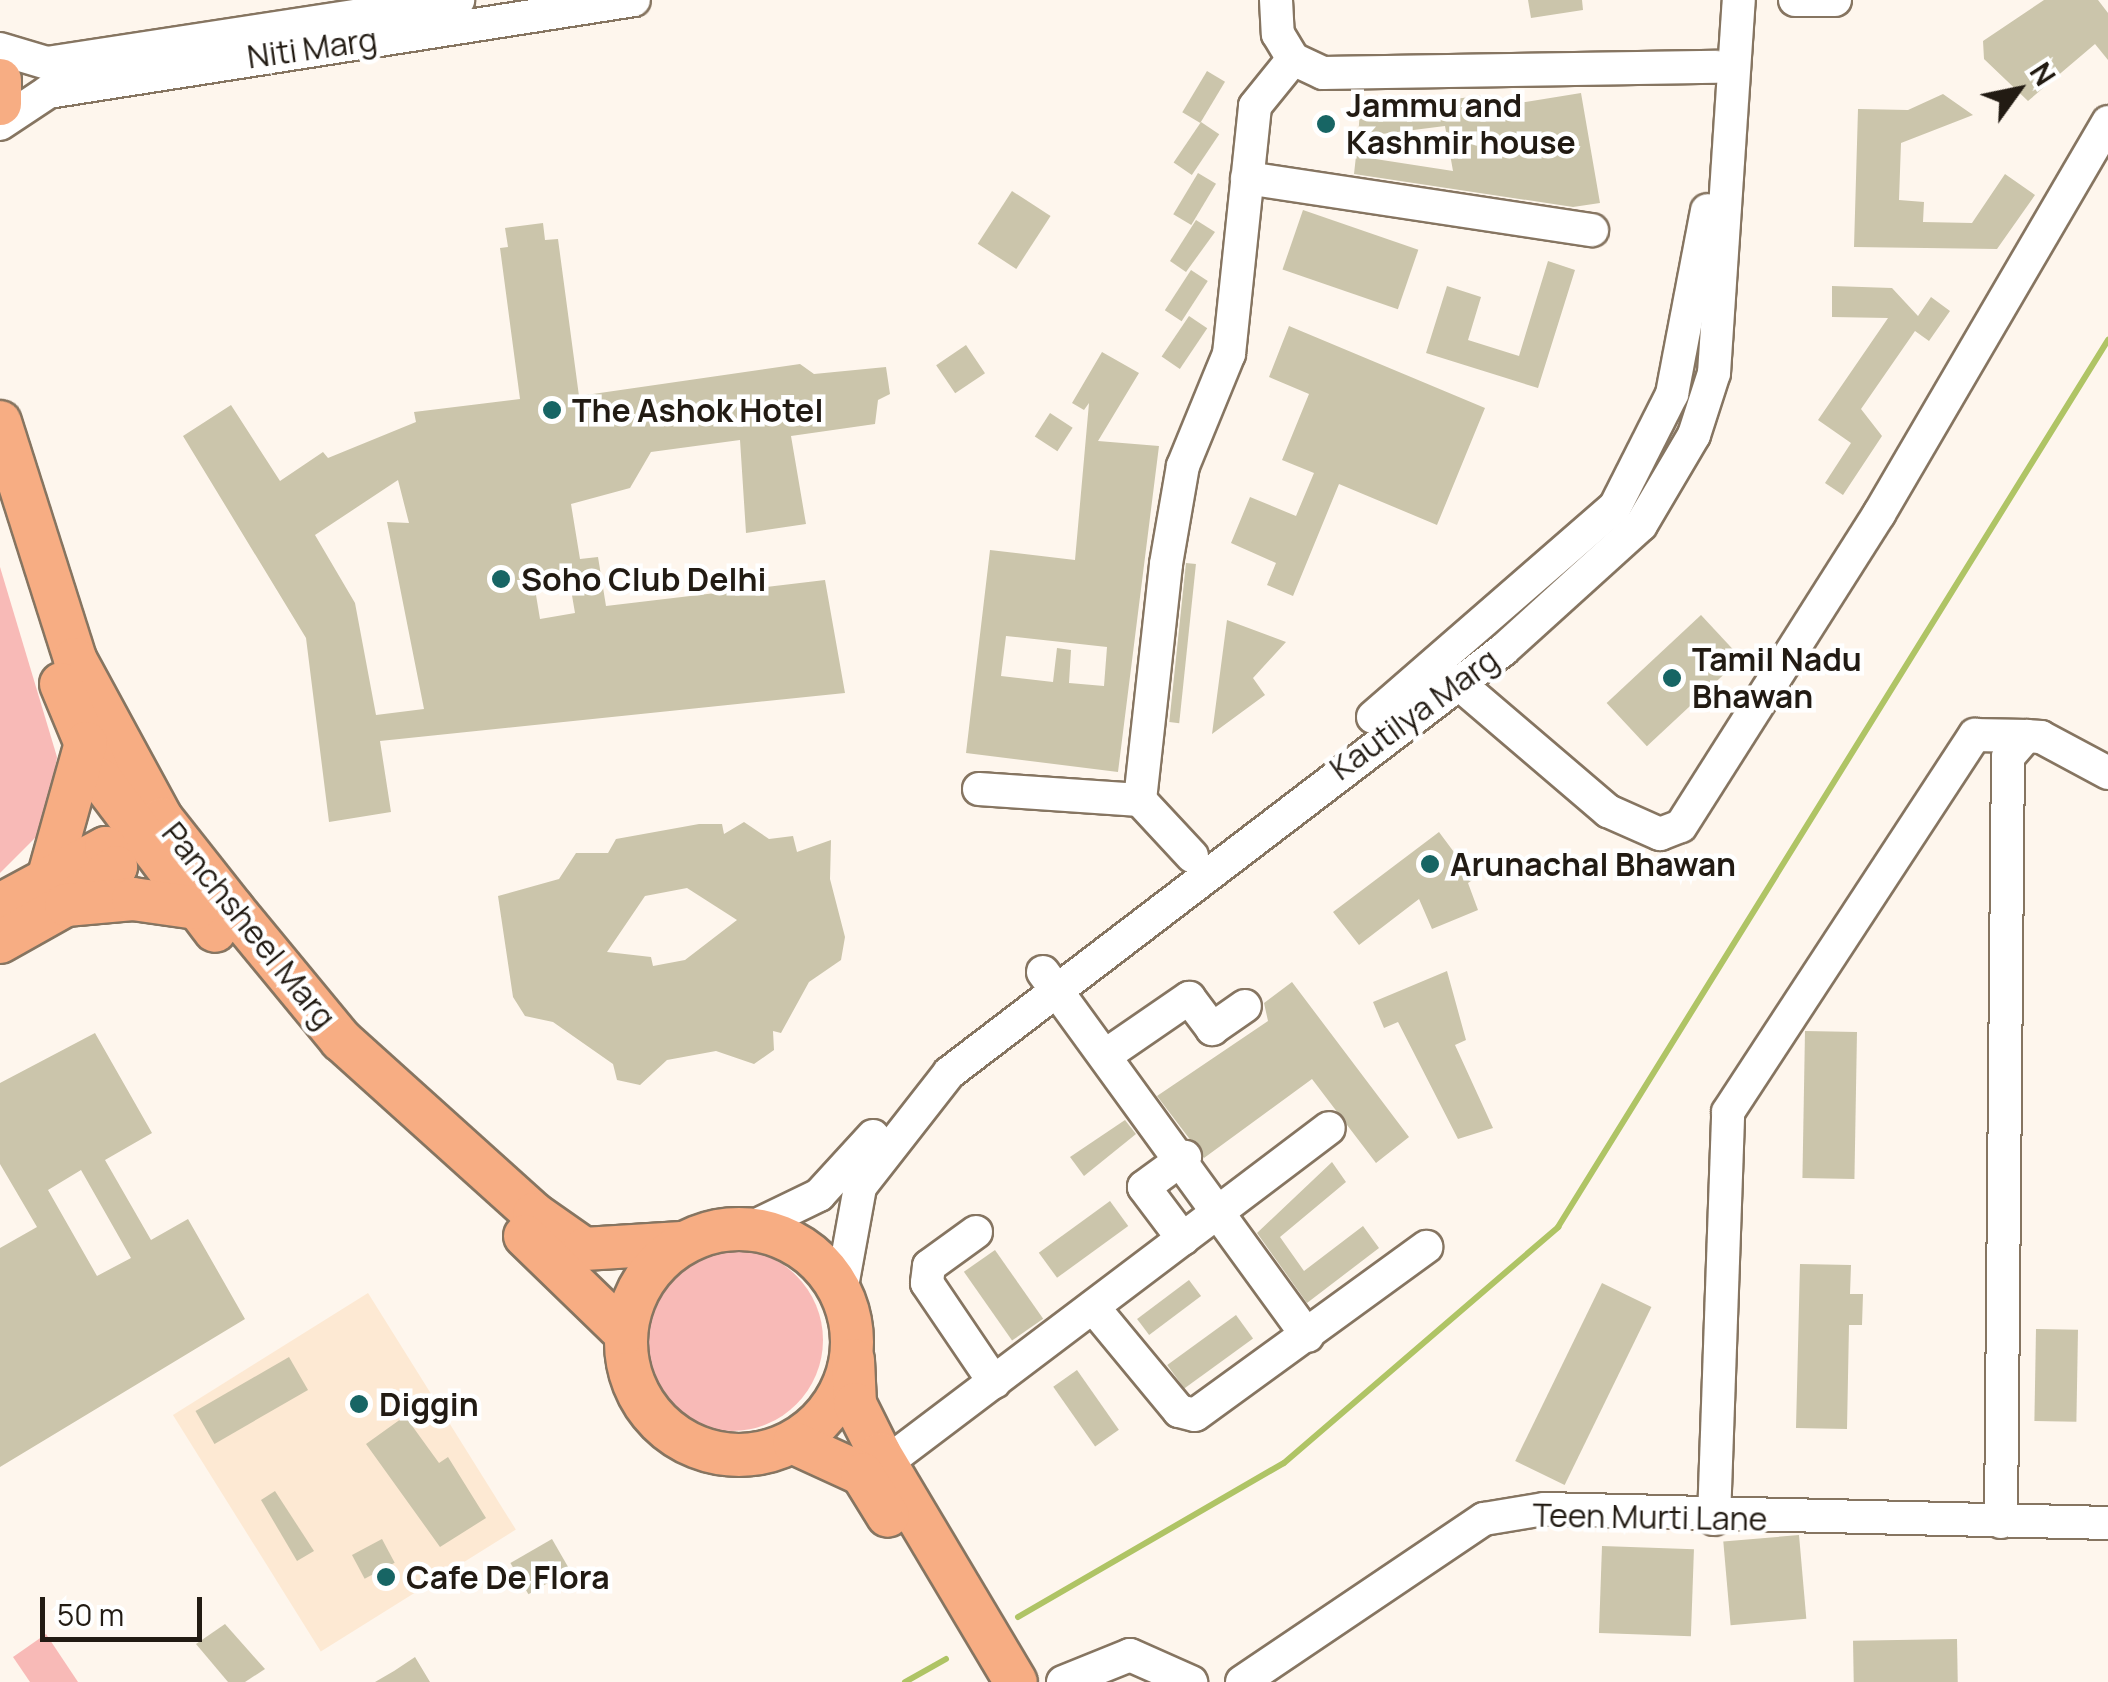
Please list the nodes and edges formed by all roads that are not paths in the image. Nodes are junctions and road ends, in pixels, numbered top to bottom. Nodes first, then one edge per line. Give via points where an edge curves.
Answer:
1 (458, 0) edge
2 (634, 0) edge
3 (1276, 0) edge
4 (1719, 0) edge
5 (1740, 0) edge
6 (1795, 0) edge
7 (1834, 0) edge
8 (0, 49) edge
9 (1293, 60) junction
10 (1716, 67) junction
11 (0, 80) edge
12 (0, 104) edge
13 (2108, 122) edge
14 (0, 124) edge
15 (1247, 178) junction
16 (1592, 230) dead end
17 (0, 422) edge
18 (0, 500) edge
19 (1457, 682) junction
20 (2026, 736) junction
21 (86, 743) junction
22 (2108, 773) edge
23 (979, 789) dead end
24 (1140, 800) junction
25 (1192, 856) junction
26 (58, 889) junction
27 (0, 905) edge
28 (196, 908) junction
29 (0, 942) edge
30 (1048, 979) junction
31 (1245, 1006) dead end
32 (1106, 1055) junction
33 (1329, 1128) dead end
34 (1185, 1157) junction
35 (1221, 1211) junction
36 (751, 1228) junction
37 (976, 1232) dead end
38 (1183, 1239) junction
39 (682, 1243) junction
40 (1426, 1247) dead end
41 (841, 1292) junction
42 (1093, 1307) junction
43 (625, 1333) junction
44 (1307, 1336) junction
45 (853, 1350) junction
46 (994, 1382) junction
47 (794, 1443) junction
48 (886, 1463) junction
49 (1714, 1519) junction
50 (2000, 1522) junction
51 (2108, 1523) edge
52 (990, 1682) edge
53 (1016, 1682) edge
54 (1062, 1682) edge
55 (1192, 1682) edge
56 (1242, 1682) edge

1 - 8 street, Niti Marg via 47,63
2 - 14 street, Niti Marg via 63,90
3 - 9 street via 1278,34
4 - 10 street, Kautilya Marg
5 - 19 street, Kautilya Marg via 1723,302 1694,435 1640,525
6 - 7 street
9 - 10 street via 1323,73
9 - 15 street via 1255,106
10 - 25 street, Kautilya Marg via 1691,318 1672,394 1616,507 1516,600
11 - 12 main road
13 - 19 street via 1878,514 1681,826 1649,831 1608,811
15 - 16 street
15 - 24 street via 1229,354 1174,503
17 - 39 main road, Panchsheel Marg via 75,659 162,819 341,1040 584,1249
18 - 21 main road, Panchsheel Marg
19 - 30 street, Kautilya Marg
20 - 22 street
20 - 49 street via 1975,734 1728,1112
20 - 50 street via 2008,758
21 - 26 main road
21 - 28 main road, Panchsheel Marg via 148,854
23 - 24 street
24 - 25 street
25 - 30 street, Kautilya Marg
26 - 27 main road
26 - 28 main road
26 - 29 main road
28 - 43 main road, Panchsheel Marg via 372,1106
30 - 32 street
30 - 36 street, Kautilya Marg via 935,1062 818,1195
30 - 41 street, Kautilya Marg via 949,1073 860,1187
31 - 32 street via 1212,1029 1188,998
32 - 34 street
33 - 35 street
34 - 35 street
34 - 38 street via 1144,1186
35 - 38 street
35 - 44 street
36 - 39 main road
36 - 41 main road via 804,1250
37 - 46 street via 930,1266 927,1283
38 - 42 street
39 - 43 main road via 642,1281
40 - 44 street
41 - 45 main road
42 - 44 street via 1180,1411 1195,1415
42 - 46 street
43 - 47 main road via 637,1393 679,1439 756,1456
45 - 47 main road via 844,1387
45 - 48 main road via 855,1404
46 - 48 street
47 - 52 main road via 862,1474
48 - 53 main road
49 - 50 street, Teen Murti Lane
49 - 56 street, Teen Murti Lane via 1544,1509 1484,1518
50 - 51 street, Teen Murti Lane
54 - 55 street via 1130,1655

